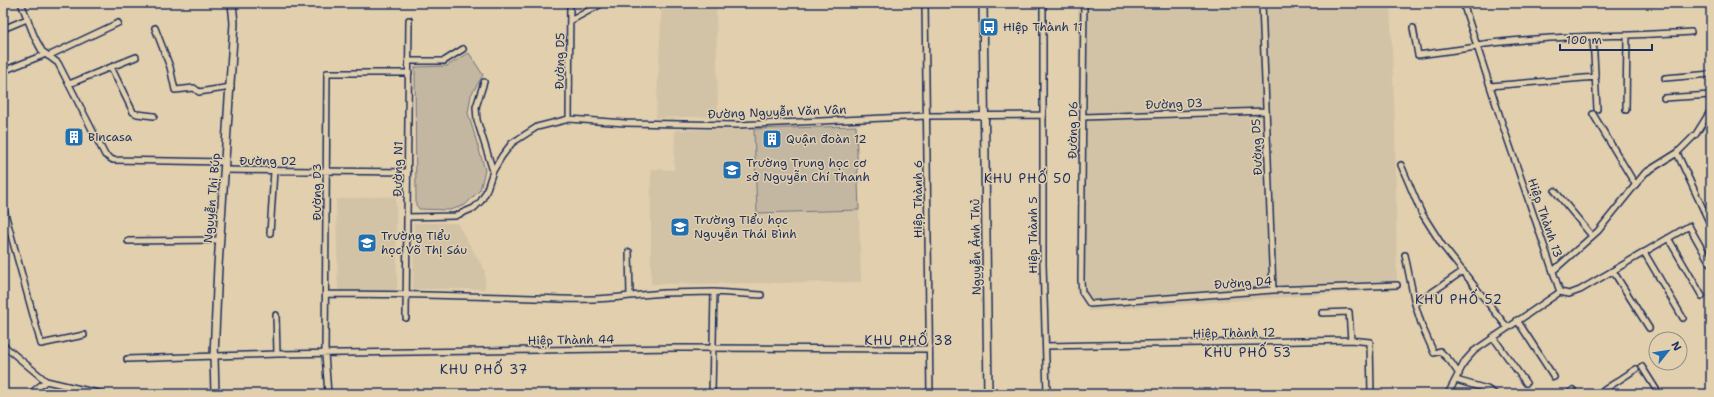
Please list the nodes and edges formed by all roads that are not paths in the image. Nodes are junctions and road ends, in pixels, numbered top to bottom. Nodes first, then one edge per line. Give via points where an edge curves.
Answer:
1 (21, 3) edge
2 (232, 3) edge
3 (570, 3) edge
4 (604, 3) edge
5 (925, 3) edge
6 (983, 3) edge
7 (1043, 3) edge
8 (1084, 3) edge
9 (1262, 3) edge
10 (1463, 3) edge
11 (27, 20) junction
12 (409, 20) dead end
13 (570, 21) junction
14 (118, 23) dead end
15 (155, 28) dead end
16 (1413, 28) dead end
17 (3, 29) edge
18 (1691, 32) dead end
19 (1593, 37) junction
20 (1626, 37) junction
21 (1477, 46) junction
22 (463, 49) dead end
23 (47, 55) junction
24 (136, 57) dead end
25 (409, 61) junction
26 (111, 67) junction
27 (3, 71) edge
28 (409, 74) junction
29 (1711, 74) edge
30 (1596, 77) junction
31 (1665, 78) dead end
32 (484, 82) dead end
33 (69, 84) junction
34 (1490, 86) junction
35 (231, 87) junction
36 (1711, 94) edge
37 (1664, 98) dead end
38 (1597, 109) dead end
39 (1626, 110) dead end
40 (1711, 110) edge
41 (1266, 111) junction
42 (986, 114) junction
43 (1593, 114) dead end
44 (1043, 115) junction
45 (154, 116) dead end
46 (927, 116) junction
47 (1083, 117) junction
48 (569, 119) junction
49 (1677, 153) junction
50 (225, 162) junction
51 (1401, 165) dead end
52 (224, 170) junction
53 (274, 170) junction
54 (327, 171) junction
55 (493, 171) junction
56 (408, 172) junction
57 (1635, 184) junction
58 (1555, 191) dead end
59 (3, 206) edge
60 (407, 218) junction
61 (1711, 226) edge
62 (270, 233) dead end
63 (1592, 236) junction
64 (1668, 238) junction
65 (219, 240) junction
66 (128, 241) dead end
67 (630, 252) dead end
68 (1644, 252) junction
69 (1405, 255) dead end
70 (1711, 265) edge
71 (1553, 270) junction
72 (1463, 271) junction
73 (1613, 271) junction
74 (1397, 285) dead end
75 (1273, 290) junction
76 (714, 292) junction
77 (1560, 292) junction
78 (326, 294) junction
79 (406, 294) junction
80 (761, 295) dead end
81 (630, 296) junction
82 (1702, 296) dead end
83 (1090, 304) joint
84 (1416, 304) junction
85 (1322, 313) dead end
86 (276, 315) dead end
87 (406, 318) dead end
88 (1683, 318) dead end
89 (1517, 320) junction
90 (1507, 328) junction
91 (1649, 328) dead end
92 (84, 335) dead end
93 (1493, 337) junction
94 (1351, 340) junction
95 (3, 345) edge
96 (1046, 346) junction
97 (712, 348) junction
98 (929, 349) junction
99 (277, 354) junction
100 (326, 354) junction
101 (214, 356) junction
102 (126, 359) dead end
103 (1642, 367) dead end
104 (1636, 369) dead end
105 (1459, 374) junction
106 (1554, 377) dead end
107 (1456, 380) junction
108 (46, 381) junction
109 (1526, 383) dead end
110 (1573, 390) dead end
111 (30, 394) edge
112 (102, 394) edge
113 (216, 394) edge
114 (328, 394) edge
115 (712, 394) edge
116 (930, 394) edge
117 (988, 394) edge
118 (1047, 394) edge
119 (1371, 394) edge
120 (1448, 394) edge
121 (1495, 394) edge
122 (1568, 394) edge
123 (1598, 394) edge
124 (1659, 394) edge

1 - 11 street
2 - 35 street, Nguyễn Thị Búp via 234,23
3 - 13 street, Đường D5
4 - 13 street
5 - 46 street, Hiệp Thành 6
6 - 42 street, Nguyễn Ảnh Thủ
7 - 44 street, Hiệp Thành 5
8 - 47 street, Đường D6
9 - 41 street, Đường D5
10 - 21 street, Hiệp Thành 13
11 - 17 street
11 - 23 street
12 - 25 street, Đường N1
13 - 48 street, Đường D5
14 - 23 street
15 - 35 street via 175,90 194,88 199,92
16 - 21 street via 1418,55
18 - 20 street
19 - 20 street
19 - 21 street via 1520,39
19 - 30 street
20 - 39 street
21 - 34 street, Hiệp Thành 13
22 - 25 street via 444,61
23 - 27 street
23 - 33 street via 58,63
24 - 26 street
25 - 28 street, Đường N1
26 - 33 street
26 - 45 street via 133,112
28 - 54 street, Đường D3 via 326,73
28 - 56 street, Đường N1
29 - 31 street
30 - 34 street
30 - 38 street
32 - 55 street via 476,107 477,120
33 - 50 street via 103,152 113,160
34 - 71 street, Hiệp Thành 13
35 - 50 street, Nguyễn Thị Búp
36 - 37 street
40 - 49 street via 1696,134
41 - 47 street, Đường D3
41 - 75 street, Đường D5
42 - 44 street, Đường Nguyễn Văn Vân
42 - 46 street, Đường Nguyễn Văn Vân
42 - 117 street, Nguyễn Ảnh Thủ
43 - 57 street
44 - 96 street, Hiệp Thành 5
46 - 48 street, Đường Nguyễn Văn Vân via 737,125
46 - 98 street, Hiệp Thành 6
47 - 83 street, Đường D6 via 1081,280 1082,292
48 - 55 street, Đường Nguyễn Văn Vân via 537,127 523,135 512,143
49 - 57 street via 1645,173
49 - 61 street
50 - 52 street, Nguyễn Thị Búp
51 - 72 street via 1421,212 1442,245
52 - 53 street, Đường D2
52 - 65 street, Nguyễn Thị Búp
53 - 54 street, Đường D2
53 - 62 street
54 - 56 street, Đường D2
54 - 78 street, Đường D3
55 - 60 street, Đường Nguyễn Văn Vân via 481,201 466,212 455,216
56 - 60 street, Đường N1
57 - 63 street
58 - 63 street
59 - 92 street via 41,344
60 - 79 street, Đường N1
63 - 71 street
64 - 68 street
64 - 70 street via 1688,226
64 - 82 street
65 - 66 street
65 - 101 street, Nguyễn Thị Búp
67 - 81 street
68 - 73 street
68 - 88 street
69 - 84 street
71 - 77 street, Hiệp Thành 13
72 - 84 street
72 - 90 street
73 - 77 street via 1580,290 1569,294
73 - 91 street
74 - 75 street, Đường D4
75 - 83 street, Đường D4
76 - 80 street
76 - 81 street
76 - 97 street
77 - 89 street
78 - 79 street
78 - 100 street, Đường D3
79 - 81 street via 557,299
79 - 87 street, Đường N1
84 - 105 street via 1434,353 1440,351
85 - 94 street via 1349,312
86 - 99 street
89 - 90 street
89 - 106 street
90 - 93 street
93 - 105 street via 1465,361
93 - 109 street
94 - 96 street, Hiệp Thành 12
94 - 119 street, Hiệp Thành 12 via 1370,342
95 - 108 street
96 - 118 street, Hiệp Thành 5
97 - 98 street, Hiệp Thành 44
97 - 100 street, Hiệp Thành 44
97 - 115 street
98 - 116 street, Hiệp Thành 6
99 - 100 street, Hiệp Thành 44
99 - 101 street, Hiệp Thành 44
100 - 114 street, Đường D3
101 - 102 street, Hiệp Thành 44
101 - 113 street, Nguyễn Thị Búp
103 - 124 street
104 - 123 street
105 - 107 street
107 - 120 street
107 - 121 street via 1487,389
108 - 111 street
108 - 112 street
110 - 122 street

